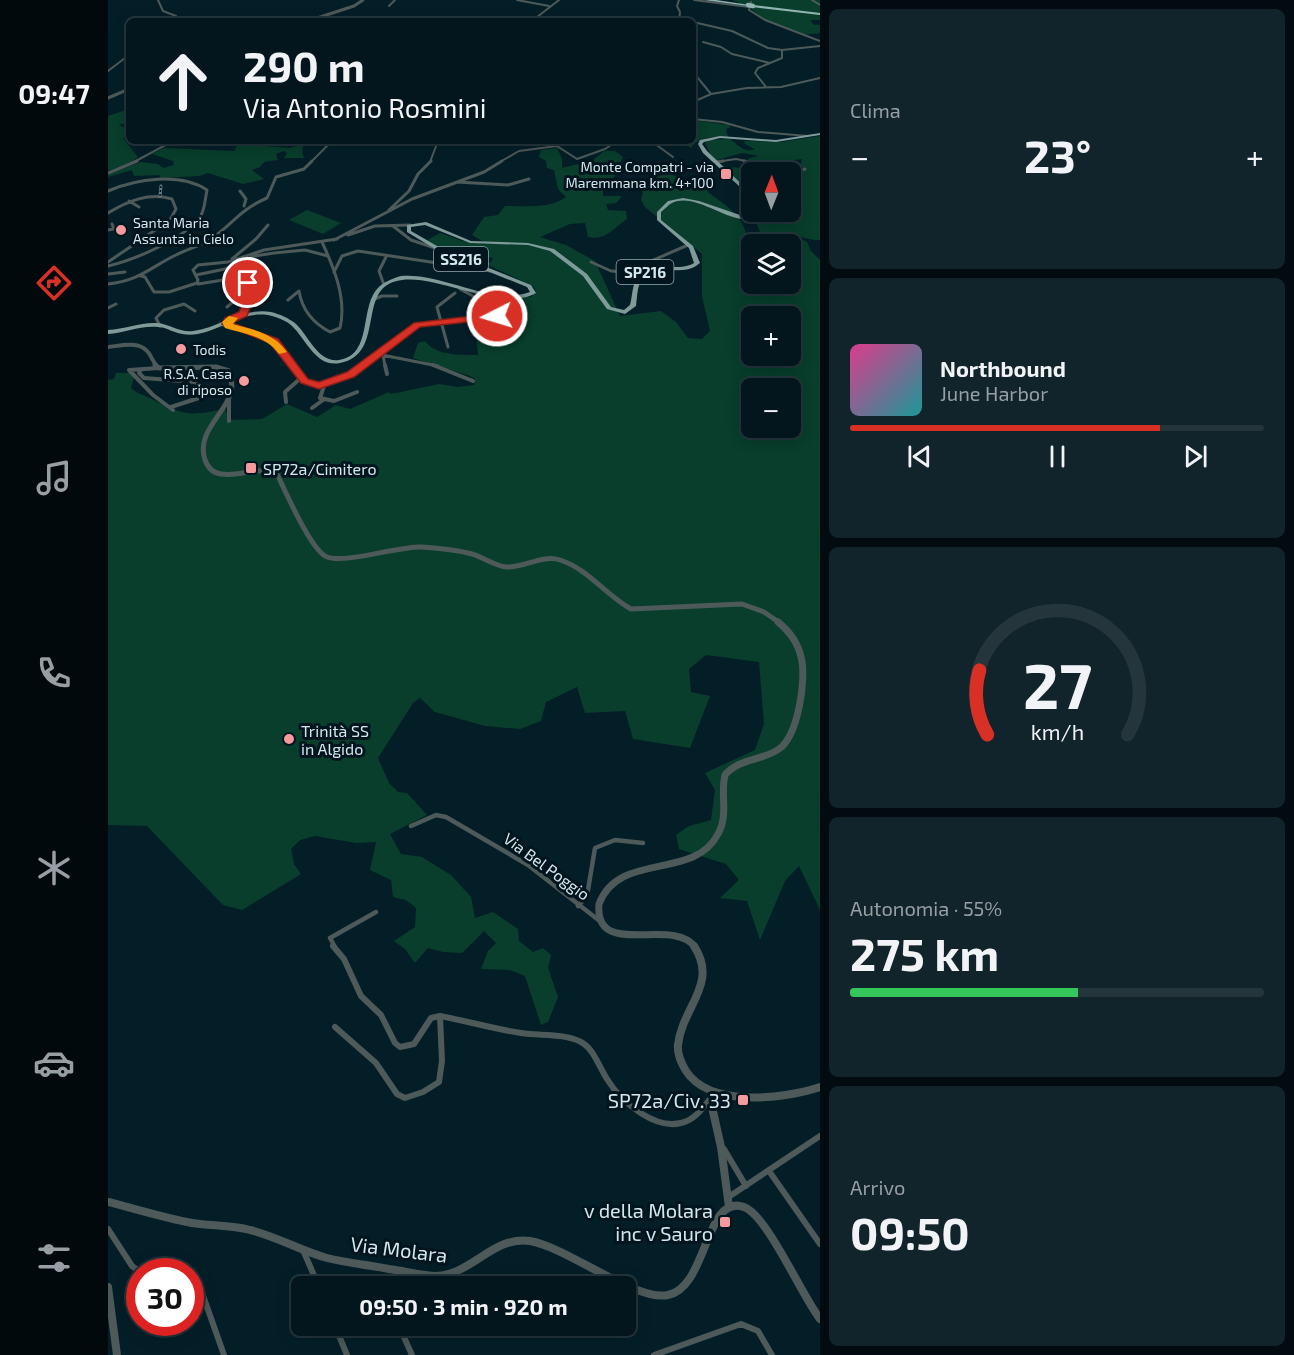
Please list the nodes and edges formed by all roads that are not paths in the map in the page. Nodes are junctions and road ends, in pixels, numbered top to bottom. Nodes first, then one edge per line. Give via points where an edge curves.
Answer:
1 (158, 0) edge
2 (363, 0) edge
3 (395, 0) edge
4 (517, 0) edge
5 (559, 0) edge
6 (680, 0) edge
7 (694, 0) edge
8 (706, 0) edge
9 (716, 0) edge
10 (812, 0) edge
11 (820, 5) edge
12 (389, 6) dead end
13 (550, 6) junction
14 (751, 6) junction
15 (820, 13) edge
16 (176, 18) edge
17 (318, 18) edge
18 (536, 18) edge
19 (679, 18) edge
20 (696, 23) edge
21 (820, 41) edge
22 (703, 42) dead end
23 (820, 46) edge
24 (782, 50) junction
25 (126, 57) edge
26 (770, 63) junction
27 (108, 71) edge
28 (696, 76) edge
29 (820, 78) edge
30 (766, 87) junction
31 (126, 90) edge
32 (711, 94) junction
33 (108, 98) edge
34 (696, 101) edge
35 (696, 119) edge
36 (820, 134) edge
37 (808, 136) junction
38 (167, 144) edge
39 (331, 144) edge
40 (437, 144) edge
41 (613, 144) edge
42 (655, 144) edge
43 (673, 157) dead end
44 (716, 162) junction
45 (748, 162) edge
46 (805, 169) dead end
47 (801, 170) edge
48 (108, 173) edge
49 (529, 179) dead end
50 (458, 182) junction
51 (741, 186) edge
52 (108, 191) edge
53 (240, 191) dead end
54 (129, 201) junction
55 (139, 207) dead end
56 (245, 208) junction
57 (108, 213) edge
58 (386, 214) junction
59 (741, 217) edge
60 (112, 224) dead end
61 (268, 225) dead end
62 (387, 225) junction
63 (410, 225) junction
64 (108, 230) edge
65 (334, 240) junction
66 (322, 242) junction
67 (466, 242) joint
68 (688, 244) junction
69 (442, 251) junction
70 (328, 256) junction
71 (386, 257) dead end
72 (339, 261) junction
73 (109, 262) edge
74 (228, 262) junction
75 (330, 262) junction
76 (591, 262) dead end
77 (261, 271) dead end
78 (125, 272) dead end
79 (334, 272) junction
80 (495, 273) junction
81 (108, 274) edge
82 (196, 275) junction
83 (242, 277) dead end
84 (145, 279) junction
85 (108, 284) edge
86 (195, 285) junction
87 (384, 285) junction
88 (455, 290) junction
89 (248, 296) junction
90 (397, 296) dead end
91 (484, 298) junction
92 (288, 300) dead end
93 (372, 300) junction
94 (116, 304) dead end
95 (227, 307) dead end
96 (108, 309) edge
97 (195, 311) dead end
98 (243, 314) junction
99 (441, 321) junction
100 (229, 324) junction
101 (160, 326) junction
102 (210, 328) junction
103 (108, 332) edge
104 (108, 346) edge
105 (448, 347) dead end
106 (377, 354) junction
107 (383, 355) junction
108 (159, 368) junction
109 (141, 370) junction
110 (387, 374) dead end
111 (302, 377) junction
112 (473, 381) dead end
113 (324, 386) junction
114 (357, 392) dead end
115 (229, 399) junction
116 (323, 400) junction
117 (286, 402) dead end
118 (312, 408) dead end
119 (229, 421) dead end
120 (411, 826) dead end
121 (643, 843) dead end
122 (578, 906) junction
123 (376, 912) dead end
124 (602, 922) junction
125 (440, 1016) junction
126 (334, 1027) dead end
127 (820, 1087) edge
128 (716, 1092) junction
129 (820, 1136) edge
130 (720, 1142) junction
131 (769, 1171) junction
132 (746, 1186) junction
133 (108, 1202) edge
134 (728, 1202) junction
135 (108, 1229) edge
136 (819, 1240) edge
137 (303, 1250) junction
138 (127, 1258) edge
139 (412, 1272) junction
140 (314, 1276) edge
141 (413, 1276) edge
142 (108, 1287) edge
143 (204, 1299) edge
144 (820, 1319) edge
145 (339, 1336) edge
146 (403, 1336) edge
147 (117, 1355) edge
148 (224, 1355) edge
149 (347, 1355) edge
150 (412, 1355) edge
151 (654, 1355) edge
152 (772, 1355) edge

1 - 16 street via 163,11
2 - 17 street
3 - 12 street
4 - 13 street
5 - 13 street
6 - 19 street
7 - 14 street
8 - 14 highway
9 - 14 highway
10 - 11 street
13 - 18 street
14 - 15 highway
14 - 21 street via 764,19
20 - 24 street
22 - 26 street
23 - 24 street
24 - 26 street via 782,58
25 - 27 street
26 - 30 street via 755,73
28 - 32 street
29 - 30 street
30 - 32 street
31 - 33 street
32 - 34 street
35 - 37 street via 760,132
36 - 37 main road
37 - 44 main road via 776,141 726,137 703,140 701,146
38 - 48 street
39 - 56 street via 304,169 276,177 267,198
40 - 58 street via 431,163
41 - 50 street via 577,159 557,146 519,151
42 - 43 street
44 - 45 street
44 - 51 main road
46 - 47 street
49 - 50 street via 509,185
50 - 58 street
52 - 73 street via 133,182 196,182 207,190 199,219 192,225 135,258
53 - 56 street via 246,199
54 - 55 street
54 - 57 street
54 - 73 street via 165,196 172,199 176,212
56 - 84 street via 210,240 175,255
58 - 65 street
59 - 68 main road, SP216 via 695,201 665,206 659,212 659,220
60 - 64 street via 114,229
61 - 74 street
62 - 63 street
62 - 65 street
62 - 69 street via 411,240
63 - 67 main road, SS216 via 426,223
63 - 69 main road, SS216 via 410,233
65 - 66 street
66 - 70 street
66 - 74 street via 264,250
67 - 68 main road, SP216 via 530,244 553,251 587,278 609,308 622,312 633,306 638,280 644,273 659,268 687,269 696,264 697,257
68 - 76 street via 626,272 610,271
69 - 80 main road, SS216
70 - 75 street
70 - 82 street via 305,250 266,254
71 - 87 street via 378,274
72 - 75 street
72 - 79 street
72 - 80 street via 346,254 361,251
74 - 82 street via 198,265 193,269
75 - 79 street
77 - 89 street via 248,283
78 - 81 street
79 - 92 street via 343,316 338,330 326,330 313,322 299,291
80 - 91 main road, SS216 via 532,289 530,295
82 - 86 street via 199,282
83 - 86 street
84 - 85 street
84 - 86 street via 152,291 159,294
87 - 88 main road, SS216 via 407,278
87 - 93 main road
88 - 91 main road, SS216
88 - 91 street
88 - 99 street via 437,307
89 - 95 street
89 - 98 street
90 - 93 street
91 - 99 street via 502,312 496,317
93 - 98 main road via 363,345 352,357 339,362 322,358 295,326 283,319 264,313
94 - 96 street
97 - 101 street via 184,304 164,310 156,318
98 - 100 main road
99 - 105 street
99 - 106 street via 414,326
100 - 102 street
100 - 102 main road
100 - 111 street via 274,341
101 - 102 main road via 186,334
101 - 103 main road
104 - 108 street via 142,346
106 - 107 street
106 - 113 street via 348,376
107 - 110 street
107 - 112 street via 412,359
108 - 109 street
108 - 115 street via 226,369 234,384
109 - 109 street via 144,378 193,382 208,393 172,409 129,370
111 - 113 street via 310,384
111 - 117 street via 285,392
113 - 116 street via 320,397
114 - 116 street via 335,401
115 - 119 street
115 - 124 street via 206,435 204,455 209,469 220,475 264,469 276,472 310,539 325,556 337,559 423,546 473,554 506,567 545,558 560,560 580,569 631,609 734,604 758,608 792,637 802,662 793,734 774,753 737,764 728,772 723,782 724,817 715,840 706,850 691,858 623,875 601,900
116 - 118 street
120 - 122 street, Via Bel Poggio via 436,815 446,817 528,865
121 - 122 street via 615,840 596,847 587,896
122 - 124 street, Via Bel Poggio
123 - 125 street via 330,938 361,996 381,1015 400,1047 414,1044 431,1018
124 - 128 street via 611,933 620,935 676,934 700,955 703,978 681,1032 679,1052 690,1076
125 - 126 street via 440,1080 407,1097 398,1094 376,1063
125 - 128 street via 581,1042 592,1052 624,1103 656,1120 677,1124 690,1121
127 - 128 street via 781,1096
128 - 130 street via 712,1104
129 - 131 street
130 - 132 street
130 - 134 street
131 - 132 street
131 - 136 street
132 - 134 street
133 - 137 street, Via Molara via 191,1223 250,1230
134 - 139 street, Via Molara via 717,1216 697,1272 668,1296 643,1292 579,1259 525,1240 504,1244 451,1276
134 - 144 street via 746,1208 763,1223 800,1293
135 - 138 street
137 - 139 street, Via Molara via 337,1260
137 - 140 street
139 - 141 street
142 - 147 street
143 - 148 street
145 - 149 street
146 - 150 street
151 - 152 street via 741,1324 758,1331

